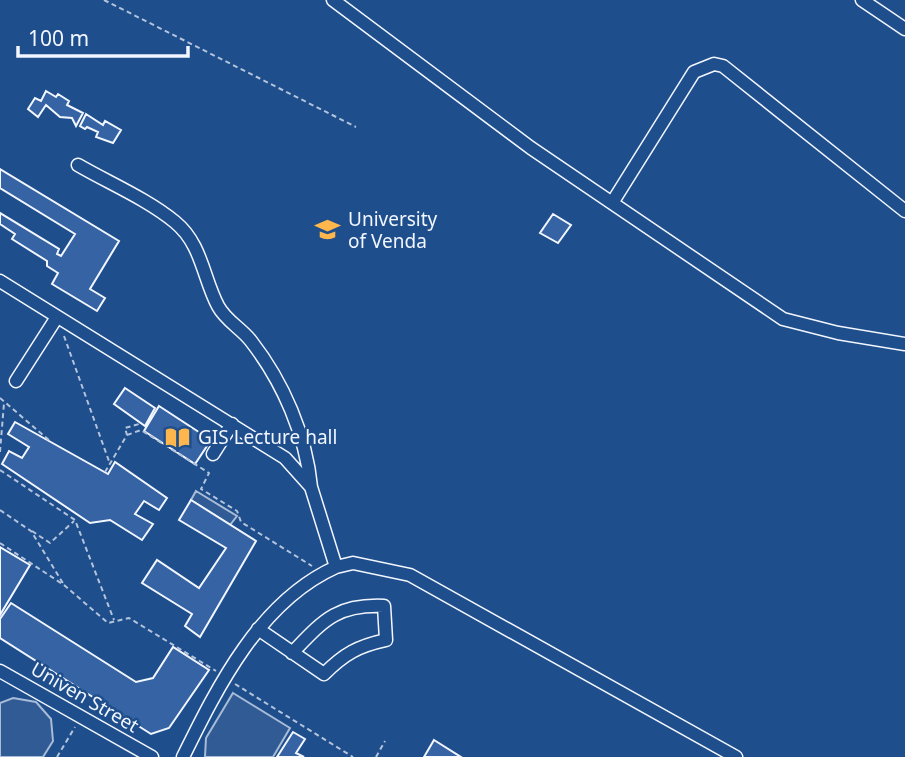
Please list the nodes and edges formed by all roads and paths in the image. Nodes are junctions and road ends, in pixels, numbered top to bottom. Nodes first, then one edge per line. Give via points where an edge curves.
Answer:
1 (104, 0) edge
2 (333, 0) edge
3 (862, 0) edge
4 (905, 29) edge
5 (356, 127) dead end
6 (78, 165) dead end
7 (612, 202) junction
8 (905, 211) edge
9 (0, 281) edge
10 (57, 317) junction
11 (905, 344) edge
12 (16, 381) dead end
13 (0, 398) edge
14 (4, 402) junction
15 (139, 424) dead end
16 (232, 424) junction
17 (1, 426) edge
18 (127, 435) junction
19 (50, 441) dead end
20 (0, 452) edge
21 (213, 454) dead end
22 (110, 464) junction
23 (0, 470) edge
24 (105, 472) dead end
25 (311, 487) junction
26 (0, 510) edge
27 (75, 520) junction
28 (32, 531) junction
29 (0, 543) edge
30 (330, 570) junction
31 (64, 585) junction
32 (114, 621) junction
33 (258, 629) junction
34 (292, 653) junction
35 (0, 671) edge
36 (226, 678) junction
37 (81, 717) junction
38 (385, 741) dead end
39 (57, 757) edge
40 (152, 757) edge
41 (183, 757) edge
42 (353, 757) edge
43 (376, 757) edge
44 (736, 757) edge

1 - 5 path
2 - 7 street via 486,116
3 - 4 street
6 - 25 street via 169,218 186,234 219,307 273,371 297,426
7 - 8 street via 695,72 713,64 723,66
7 - 11 street via 783,319
9 - 10 street
10 - 12 street
10 - 16 street
10 - 22 path
13 - 14 path
14 - 17 path
14 - 19 path
15 - 18 path via 125,428
16 - 21 street
16 - 25 street via 285,458
17 - 20 path
18 - 22 path
18 - 30 path via 141,430 209,473 201,489 237,511 241,522
22 - 24 path
23 - 27 path
25 - 30 street
26 - 28 path
27 - 28 path via 50,543
27 - 32 path
28 - 31 path
29 - 31 path
30 - 33 street via 299,590
30 - 44 street via 353,563 410,575
31 - 32 path via 108,623
32 - 36 path via 129,618
33 - 34 street
33 - 36 street
34 - 34 street via 319,624 339,611 384,606 386,640 358,646 324,674
35 - 37 street, Univen Street
36 - 41 street
36 - 42 path
37 - 39 path
37 - 40 street, Univen Street
38 - 43 path

